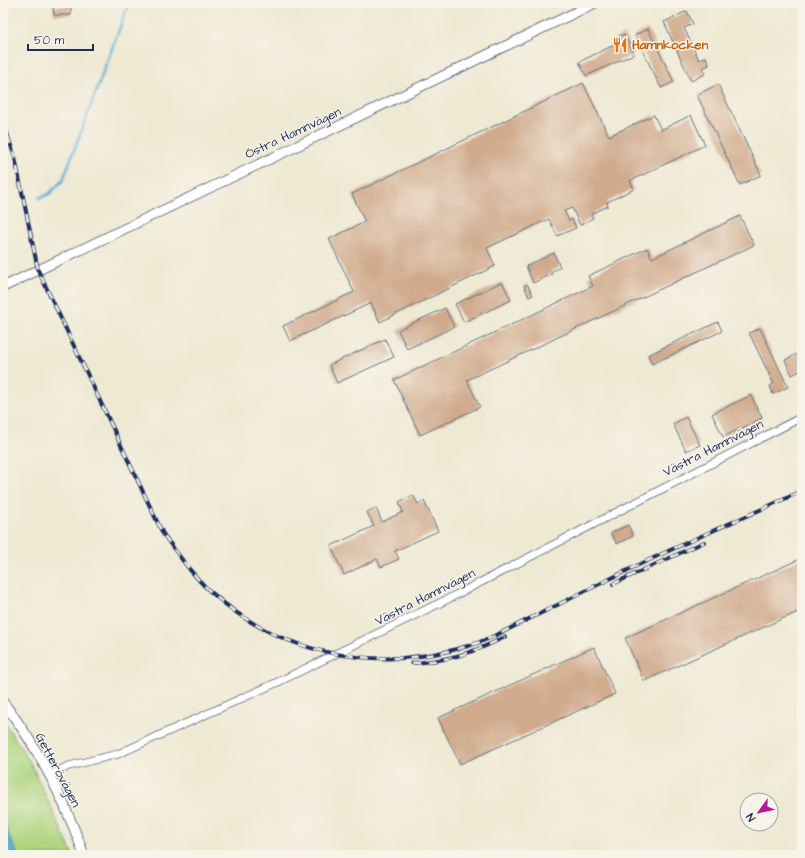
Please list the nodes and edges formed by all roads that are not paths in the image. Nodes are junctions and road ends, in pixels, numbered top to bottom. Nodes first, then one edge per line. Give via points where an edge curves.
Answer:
1 (595, 3) edge
2 (3, 287) edge
3 (802, 417) edge
4 (3, 702) edge
5 (49, 775) junction
6 (84, 855) edge

1 - 2 street, Östra Hamnvägen
3 - 5 street, Västra Hamnvägen via 444,601 278,682 123,752 69,766
4 - 5 street, Getterövägen
5 - 6 street, Getterövägen

